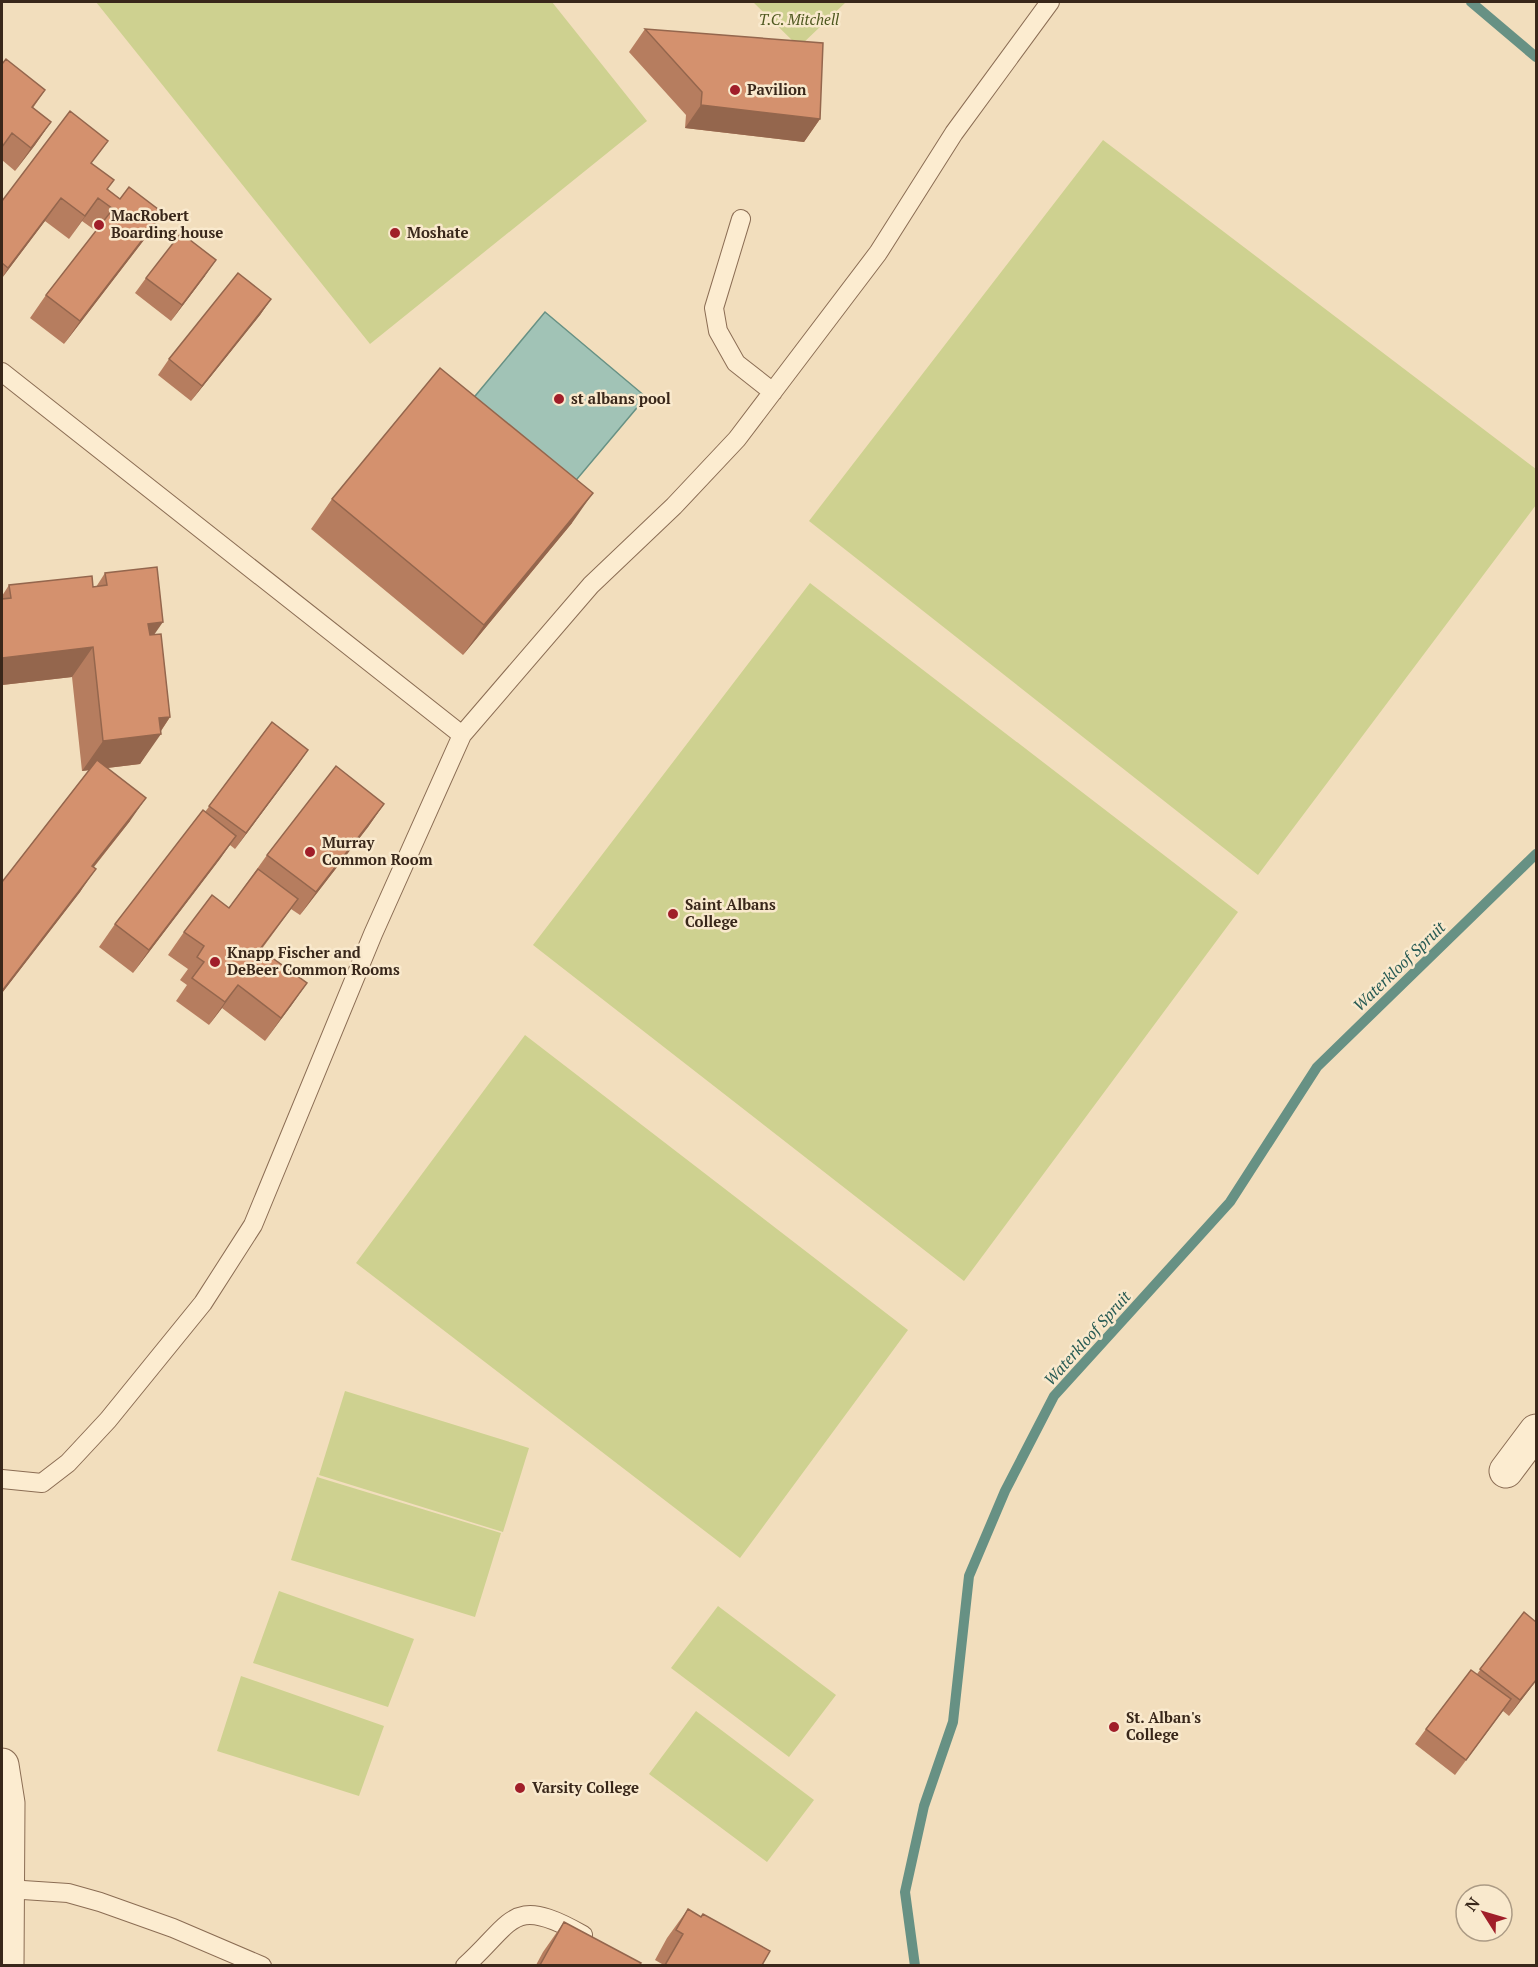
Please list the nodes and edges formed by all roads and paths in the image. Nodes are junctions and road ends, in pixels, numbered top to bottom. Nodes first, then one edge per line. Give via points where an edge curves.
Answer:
1 (1050, 2) edge
2 (741, 219) dead end
3 (2, 372) edge
4 (773, 392) junction
5 (462, 735) junction
6 (1536, 1431) edge
7 (1506, 1471) dead end
8 (2, 1479) edge
9 (2, 1765) edge
10 (8, 1889) junction
11 (596, 1943) edge
12 (7, 1965) edge
13 (262, 1965) edge
14 (465, 1965) edge

1 - 4 lane via 954,133 878,253
2 - 4 lane via 714,308 718,331 736,363
3 - 5 lane
4 - 5 lane via 737,439 674,506 591,585
5 - 8 lane via 373,934 253,1225 203,1303 68,1463 42,1483
6 - 7 street
9 - 10 street via 8,1803
10 - 12 street
10 - 13 lane via 68,1893 100,1902
11 - 14 lane via 542,1916 521,1914 500,1928

